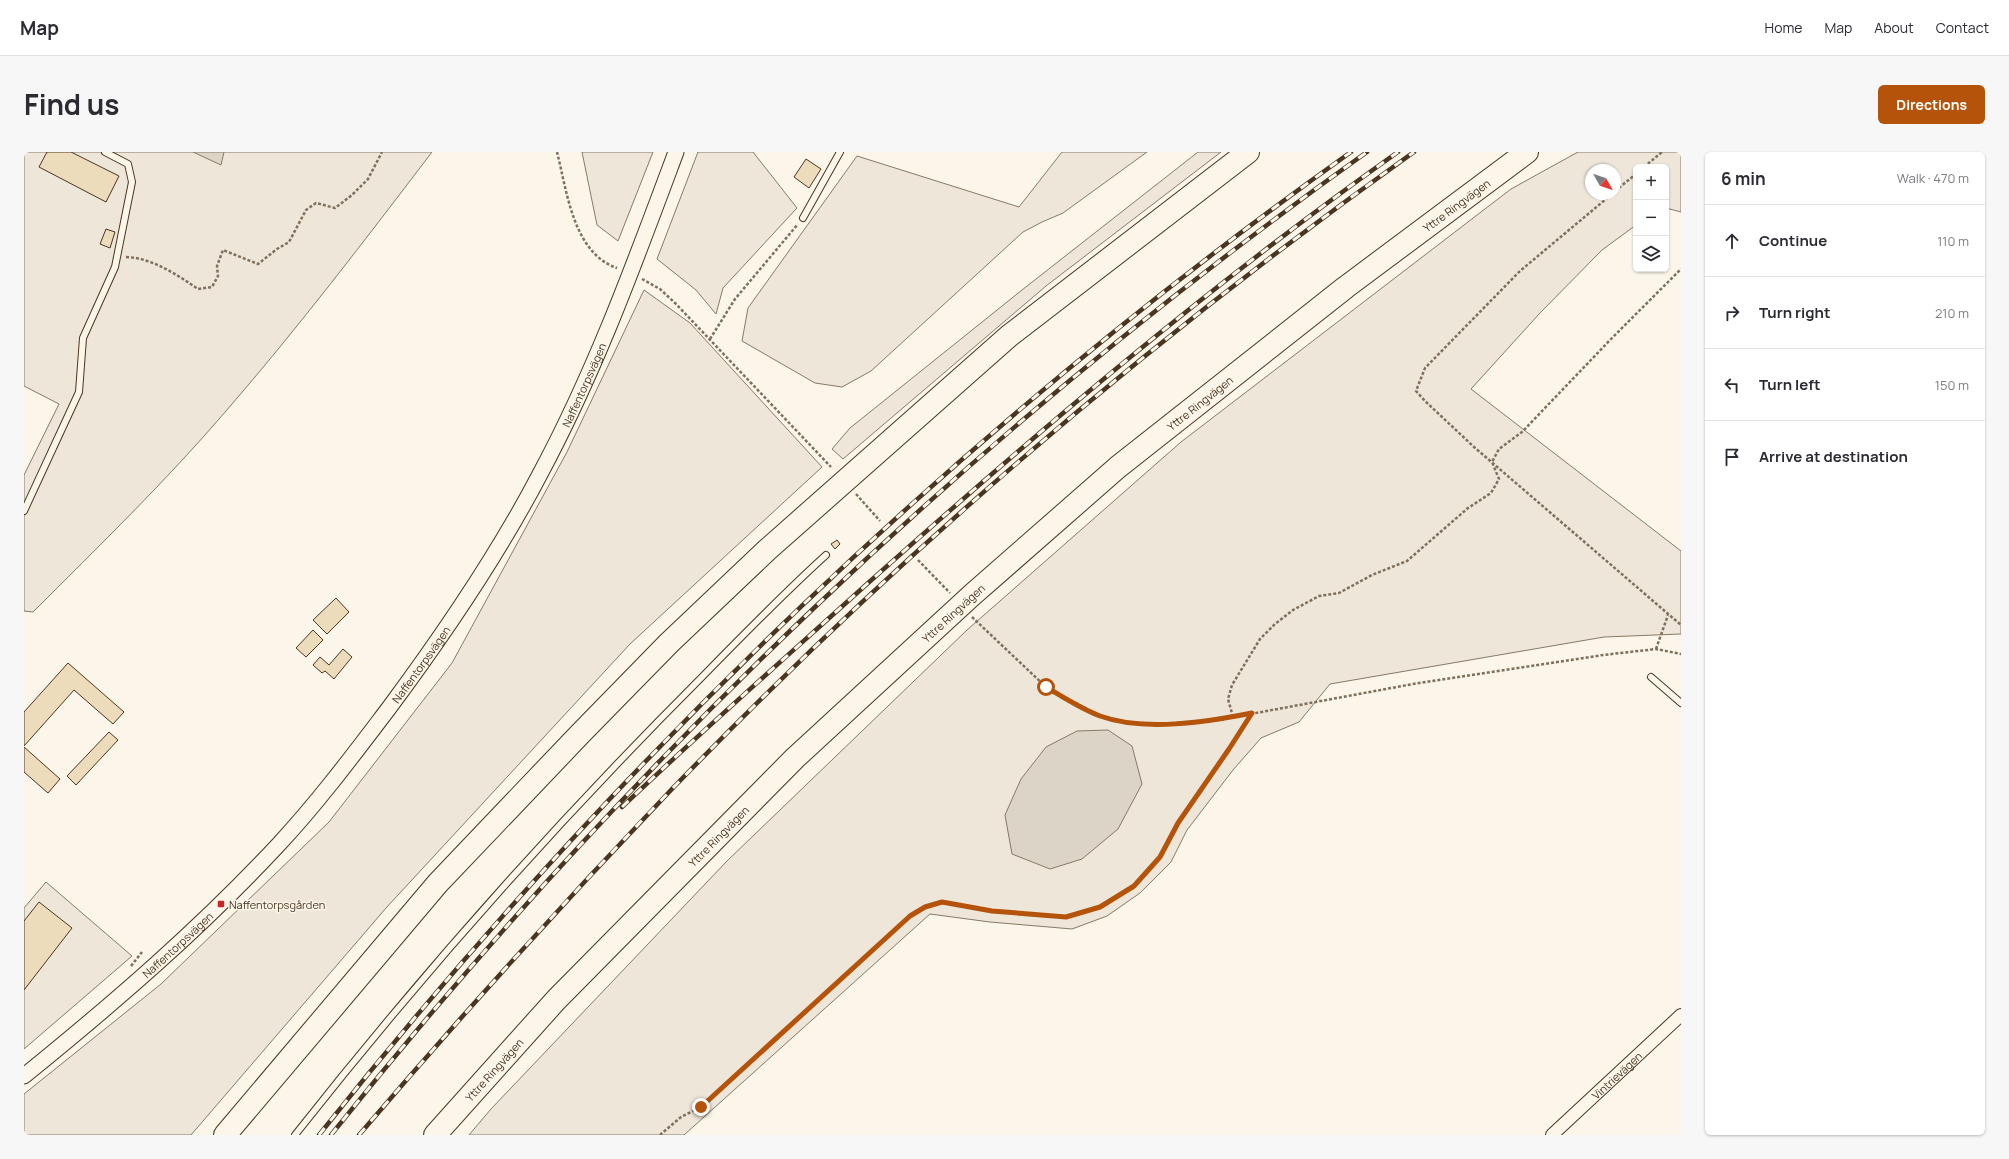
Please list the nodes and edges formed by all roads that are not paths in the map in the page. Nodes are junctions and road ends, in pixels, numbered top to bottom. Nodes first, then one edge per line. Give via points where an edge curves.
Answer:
1 (105, 152) edge
2 (676, 152) edge
3 (840, 152) edge
4 (1248, 152) edge
5 (1527, 152) edge
6 (804, 218) road end
7 (24, 511) edge
8 (826, 555) dead end
9 (1651, 677) dead end
10 (1681, 703) edge
11 (556, 1000) junction
12 (1681, 1014) edge
13 (24, 1076) edge
14 (244, 1112) junction
15 (219, 1135) edge
16 (225, 1135) edge
17 (295, 1135) edge
18 (435, 1135) edge
19 (448, 1135) edge
20 (1552, 1135) edge

1 - 7 lane via 128,164 132,182 115,267 83,338 79,392
2 - 13 street, Naffentorpsvägen via 598,354 539,477 453,620 367,737 281,842 221,904 156,964
3 - 6 lane
4 - 14 highway via 1009,336 767,550 580,734 438,883
5 - 11 highway, Yttre Ringvägen via 1346,287 1118,467 972,595 795,758
8 - 17 lane via 632,747 534,852 441,956
9 - 10 lane
11 - 18 highway, Yttre Ringvägen
11 - 19 highway
12 - 20 street, Vintrievägen
14 - 15 highway
14 - 16 highway

